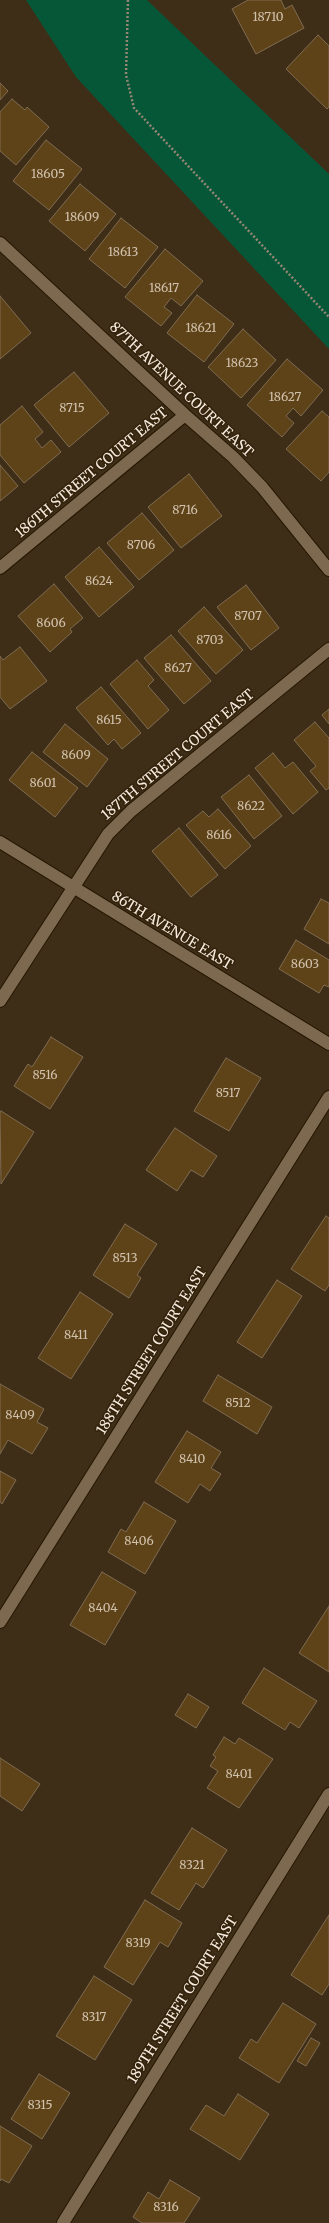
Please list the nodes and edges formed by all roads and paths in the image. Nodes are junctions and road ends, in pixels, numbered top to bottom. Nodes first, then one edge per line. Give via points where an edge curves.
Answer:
1 (128, 0) edge
2 (0, 243) edge
3 (329, 317) edge
4 (186, 415) junction
5 (0, 568) edge
6 (329, 570) edge
7 (329, 649) edge
8 (0, 842) edge
9 (72, 888) junction
10 (0, 1001) edge
11 (329, 1044) edge
12 (329, 1097) edge
13 (0, 1622) edge
14 (329, 1794) edge
15 (63, 2223) edge

1 - 3 path via 126,75 134,108
2 - 4 street, 87TH AVENUE COURT EAST
4 - 5 street, 186TH STREET COURT EAST
4 - 6 street, 87TH AVENUE COURT EAST via 262,487
7 - 9 street, 187TH STREET COURT EAST via 131,811 108,834
8 - 9 street, 86TH AVENUE EAST
9 - 10 street, 187TH STREET COURT EAST
9 - 11 street, 86TH AVENUE EAST
12 - 13 street, 188TH STREET COURT EAST
14 - 15 street, 189TH STREET COURT EAST

